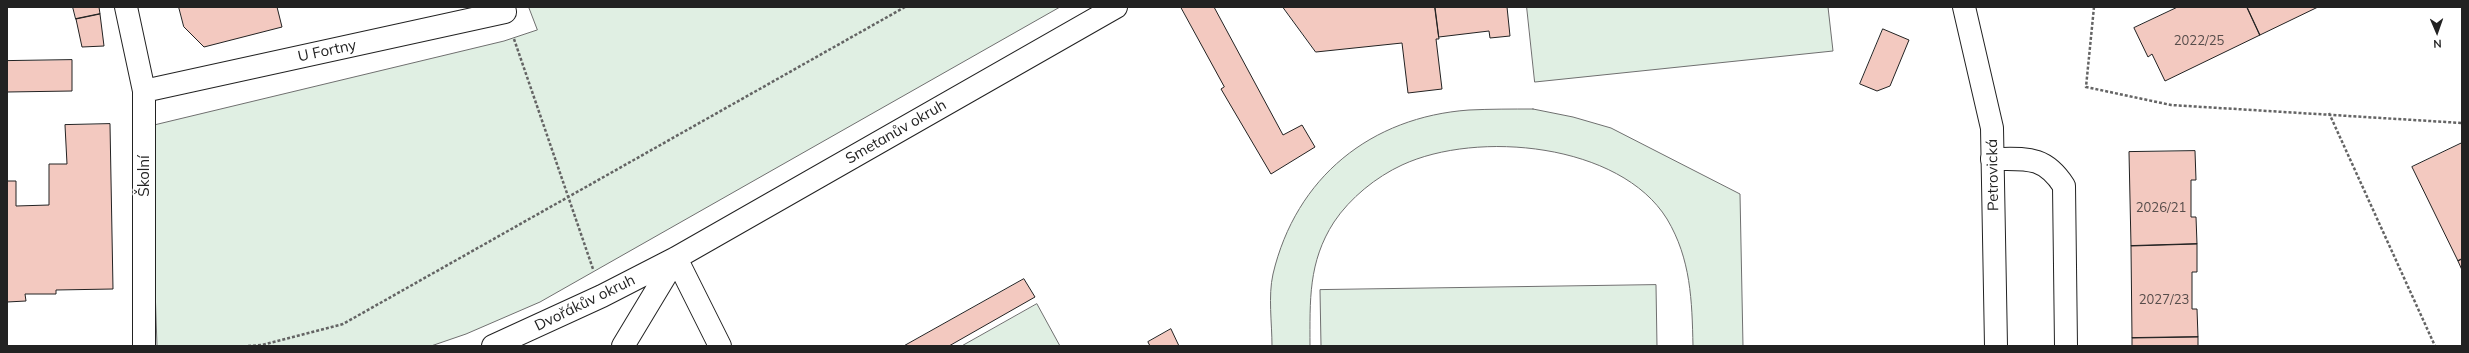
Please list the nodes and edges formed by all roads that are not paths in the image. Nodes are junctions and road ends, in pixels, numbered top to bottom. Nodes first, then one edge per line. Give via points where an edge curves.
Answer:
1 (126, 7) edge
2 (1116, 7) edge
3 (1964, 7) edge
4 (504, 9) edge
5 (144, 91) junction
6 (1992, 159) junction
7 (676, 258) junction
8 (144, 346) edge
9 (493, 346) edge
10 (623, 346) edge
11 (720, 346) edge
12 (1996, 346) edge
13 (2066, 346) edge

1 - 5 street, Školní
2 - 7 street, Smetanův okruh
3 - 6 street, Petrovická via 1992,128
4 - 5 street, U Fortny
5 - 8 street, Školní
6 - 12 street, Petrovická
6 - 13 street via 2042,162 2056,173 2064,186
7 - 9 street, Dvořákův okruh via 602,296
7 - 10 street, Smetanův okruh
7 - 11 street

